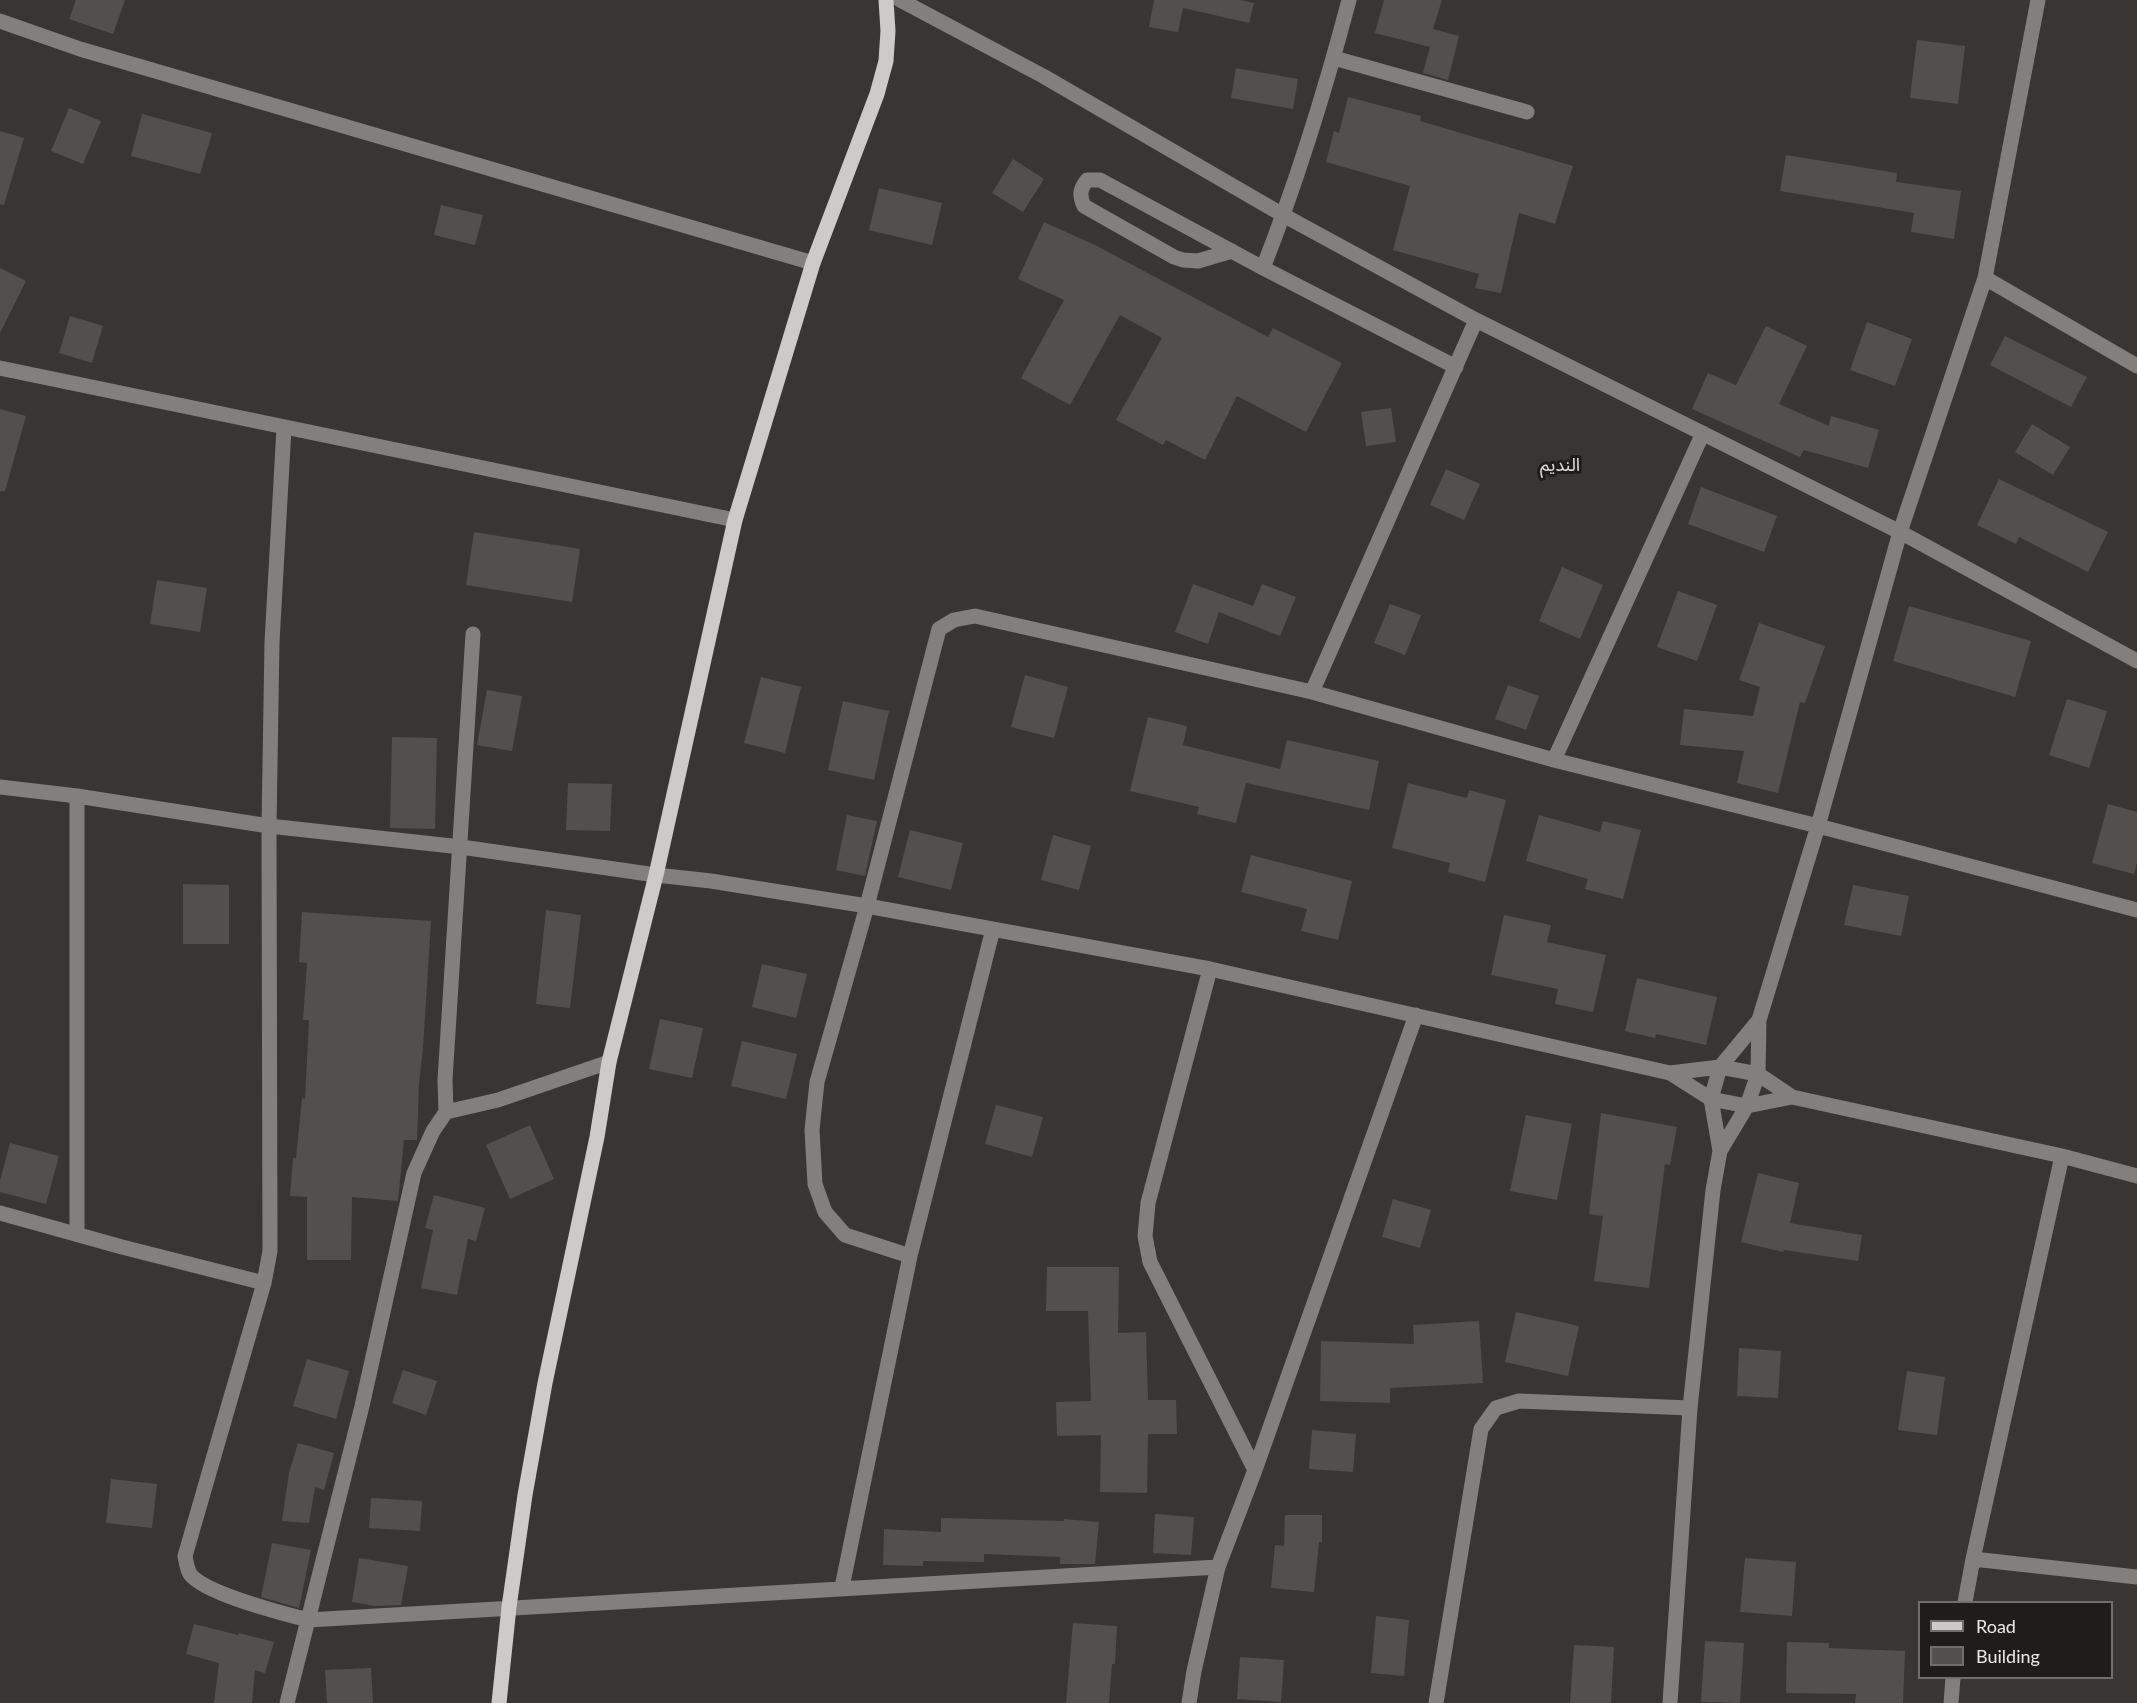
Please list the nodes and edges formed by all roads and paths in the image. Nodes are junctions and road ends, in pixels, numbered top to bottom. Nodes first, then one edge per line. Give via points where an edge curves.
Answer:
1 (886, 0) edge
2 (900, 0) edge
3 (1349, 0) edge
4 (2038, 0) edge
5 (0, 21) edge
6 (1334, 58) junction
7 (1527, 112) dead end
8 (1283, 215) junction
9 (1232, 251) junction
10 (813, 263) junction
11 (1263, 268) junction
12 (1985, 278) junction
13 (1476, 320) junction
14 (2137, 366) edge
15 (1456, 367) junction
16 (0, 368) edge
17 (284, 428) junction
18 (1703, 433) junction
19 (735, 520) junction
20 (1900, 532) junction
21 (473, 634) dead end
22 (2137, 661) edge
23 (1312, 692) junction
24 (1554, 760) junction
25 (0, 787) edge
26 (77, 796) junction
27 (270, 826) junction
28 (1818, 826) junction
29 (461, 847) junction
30 (656, 876) junction
31 (867, 906) junction
32 (2137, 910) edge
33 (993, 929) junction
34 (1210, 969) junction
35 (1416, 1015) junction
36 (1759, 1020) junction
37 (609, 1062) junction
38 (1720, 1067) junction
39 (1670, 1073) junction
40 (1758, 1074) junction
41 (1792, 1097) junction
42 (1711, 1099) junction
43 (1747, 1106) junction
44 (446, 1112) junction
45 (1720, 1151) junction
46 (2061, 1156) junction
47 (2137, 1176) edge
48 (0, 1213) edge
49 (77, 1234) junction
50 (910, 1256) junction
51 (264, 1283) junction
52 (1690, 1408) junction
53 (1255, 1470) junction
54 (1973, 1559) junction
55 (1218, 1567) junction
56 (2137, 1577) edge
57 (842, 1587) junction
58 (1965, 1601) edge
59 (509, 1607) junction
60 (308, 1620) junction
61 (1953, 1679) edge
62 (287, 1703) edge
63 (499, 1703) edge
64 (1189, 1703) edge
65 (1436, 1703) edge
66 (1670, 1703) edge
67 (1951, 1703) edge

1 - 10 main road via 886,61 877,94
2 - 8 street via 1043,75
3 - 6 street
4 - 12 street
5 - 10 street via 80,49
6 - 7 street
6 - 8 street
8 - 11 street
8 - 13 street
9 - 9 street via 1198,261 1174,257 1084,206 1080,197 1082,187 1087,180 1100,180
9 - 11 street
10 - 19 main road
11 - 15 street
12 - 14 street
12 - 20 street
13 - 15 street
13 - 18 street
15 - 23 street
16 - 17 street
17 - 19 street
17 - 27 street via 272,642
18 - 20 street
18 - 24 street
19 - 30 main road
20 - 22 street
20 - 28 street
21 - 29 street
23 - 24 street
23 - 31 street via 975,616 954,620 939,629
24 - 28 street
25 - 26 street
26 - 27 street
26 - 49 street
27 - 29 street
27 - 51 street via 270,1251
28 - 32 street
28 - 36 street
29 - 30 street
29 - 44 street
30 - 31 street
30 - 37 main road
31 - 33 street
31 - 50 street via 817,1082 812,1130 815,1184 825,1212 845,1235
33 - 34 street
33 - 50 street
34 - 35 street
34 - 53 street via 1148,1203 1144,1236 1150,1262
35 - 39 street
35 - 53 street
36 - 38 street
36 - 40 street
37 - 44 street via 498,1100
37 - 59 main road via 545,1383
38 - 39 street
38 - 40 street
38 - 42 street
39 - 42 street
40 - 41 street
40 - 43 street
41 - 43 street
41 - 46 street
42 - 43 street
42 - 45 street
43 - 45 street
44 - 60 street via 414,1173 362,1406
45 - 52 street
46 - 47 street
46 - 54 street
48 - 49 street
49 - 51 street
50 - 57 street
51 - 60 street via 185,1556 189,1572 201,1584
52 - 65 street via 1519,1401 1496,1408 1481,1430
52 - 66 street
53 - 55 street
54 - 56 street
54 - 58 street
55 - 57 street
55 - 64 street
57 - 59 street
59 - 60 street
59 - 63 main road
60 - 62 street
61 - 67 street

